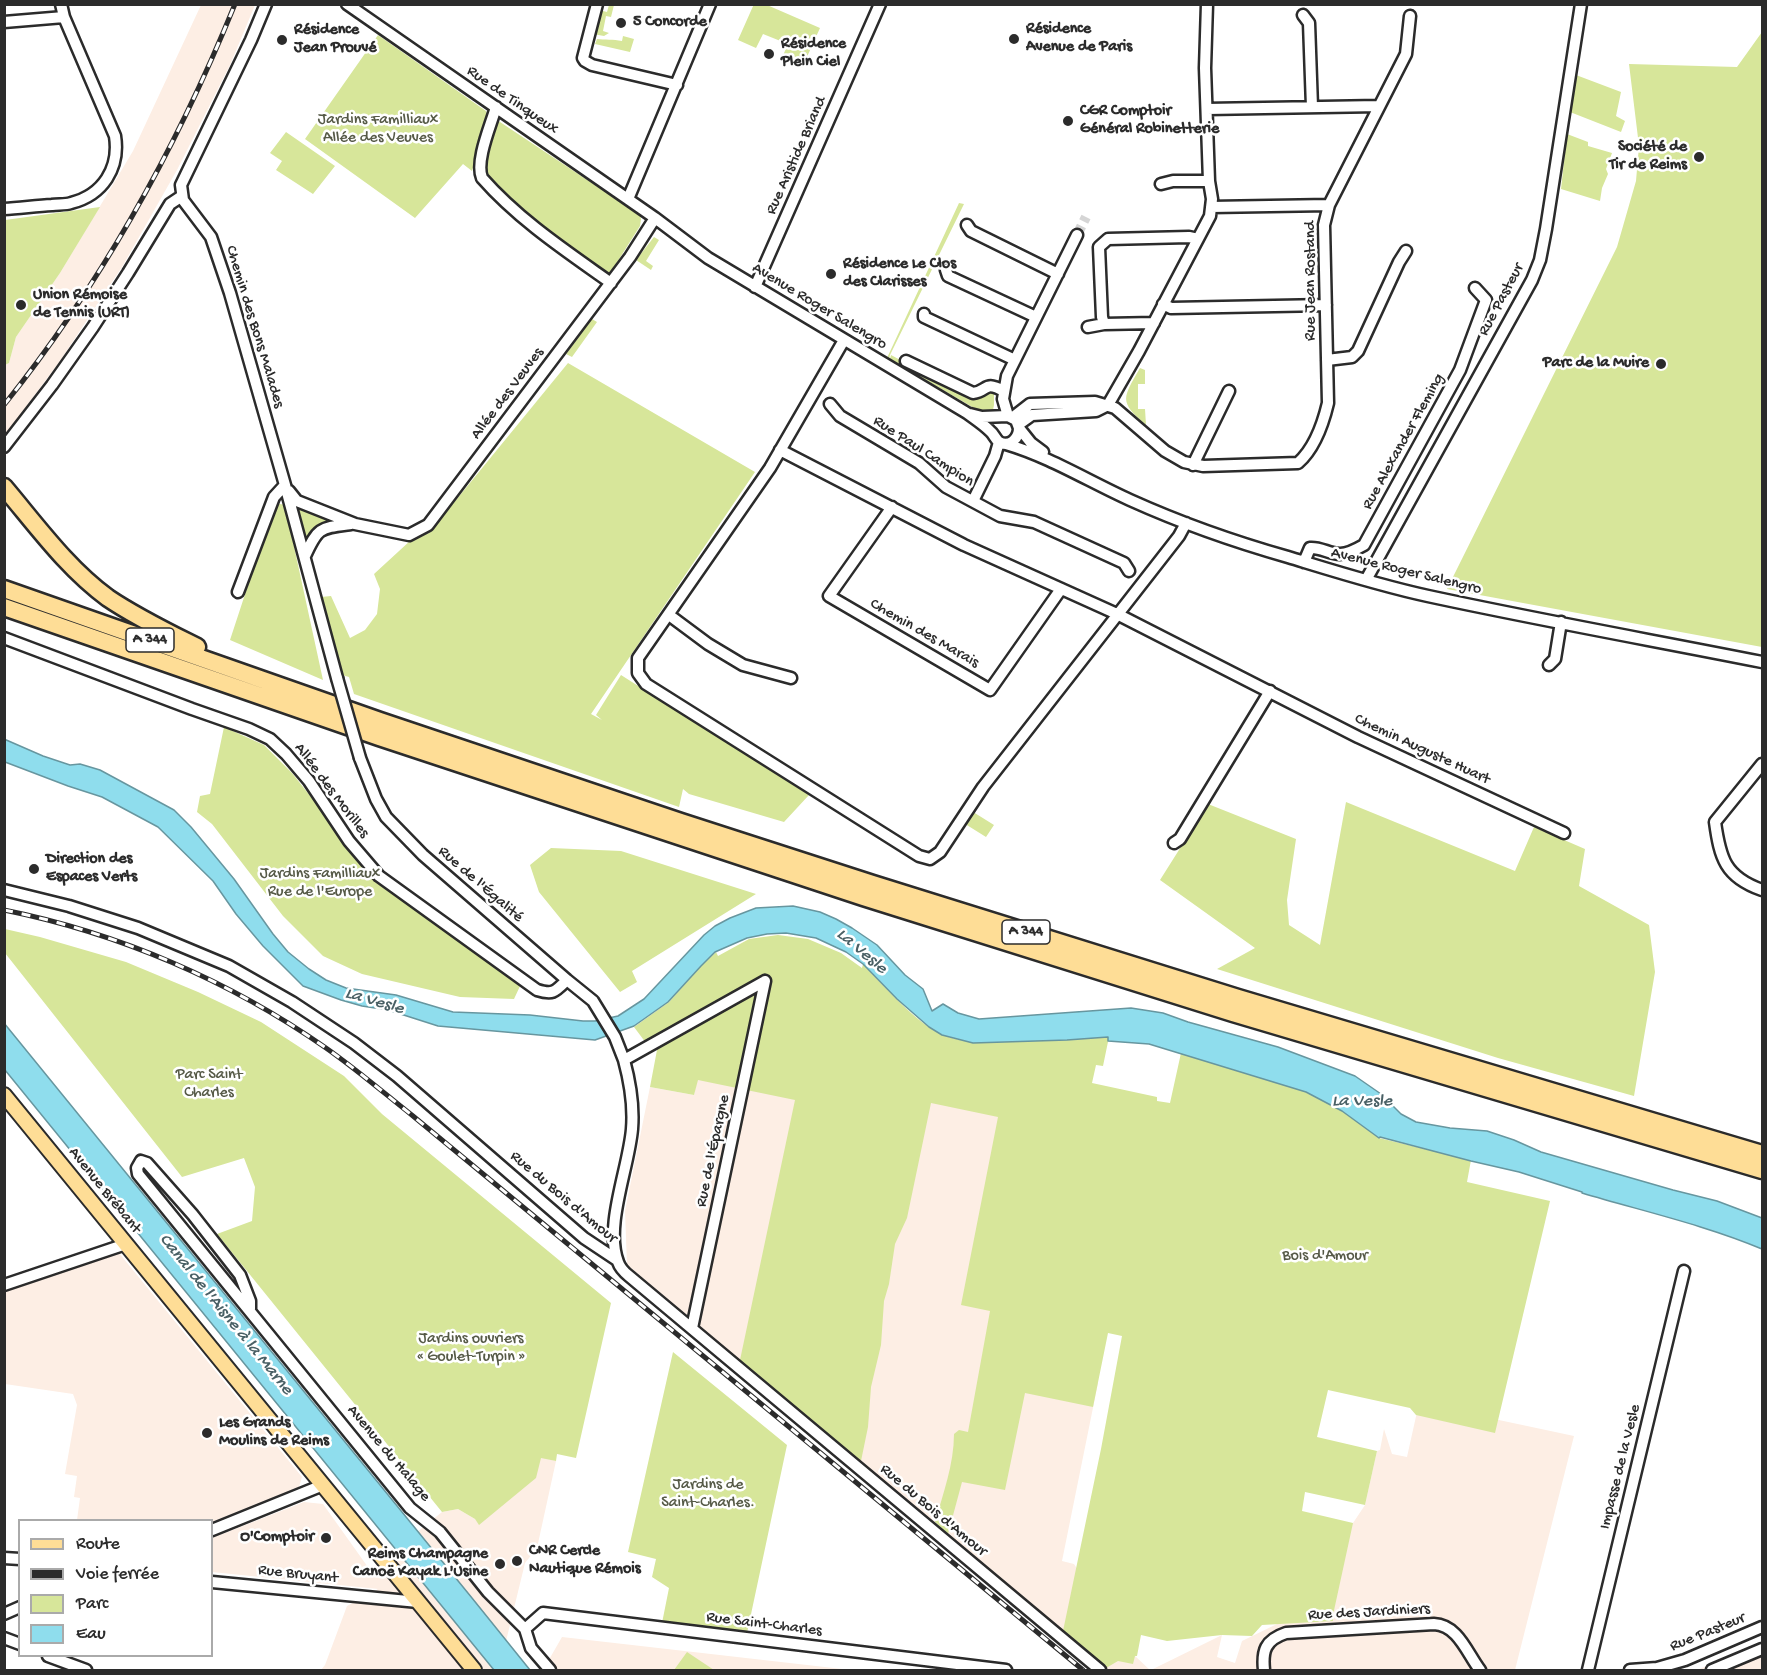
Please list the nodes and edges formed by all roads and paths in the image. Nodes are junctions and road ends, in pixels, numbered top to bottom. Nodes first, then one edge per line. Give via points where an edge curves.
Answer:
1 (61, 4) edge
2 (266, 4) edge
3 (347, 4) edge
4 (597, 4) edge
5 (710, 4) edge
6 (880, 4) edge
7 (1207, 4) edge
8 (1581, 4) edge
9 (1303, 15) dead end
10 (1410, 16) dead end
11 (64, 17) junction
12 (4, 22) edge
13 (677, 85) junction
14 (1379, 106) junction
15 (496, 107) junction
16 (1312, 107) junction
17 (1207, 109) junction
18 (1209, 181) junction
19 (1161, 184) dead end
20 (182, 191) junction
21 (628, 199) junction
22 (1329, 205) junction
23 (1211, 207) junction
24 (4, 209) edge
25 (658, 220) junction
26 (967, 225) dead end
27 (1077, 235) tunnel mouth
28 (1198, 239) junction
29 (1406, 251) dead end
30 (946, 270) dead end
31 (1058, 274) junction
32 (611, 283) junction
33 (755, 287) junction
34 (1475, 288) dead end
35 (1163, 304) junction
36 (1326, 304) junction
37 (924, 314) dead end
38 (1036, 317) junction
39 (1154, 322) junction
40 (1104, 324) junction
41 (1088, 327) dead end
42 (844, 340) junction
43 (1015, 360) junction
44 (1327, 360) junction
45 (906, 361) dead end
46 (1004, 391) junction
47 (1229, 391) dead end
48 (830, 405) dead end
49 (1108, 405) junction
50 (967, 413) junction
51 (1012, 421) junction
52 (999, 440) junction
53 (4, 447) edge
54 (780, 450) junction
55 (1058, 463) junction
56 (1193, 465) junction
57 (285, 485) junction
58 (4, 487) edge
59 (973, 501) junction
60 (892, 507) junction
61 (1186, 523) junction
62 (355, 524) junction
63 (305, 556) junction
64 (1304, 562) junction
65 (1129, 571) dead end
66 (1366, 580) junction
67 (1061, 589) junction
68 (4, 590) edge
69 (238, 591) dead end
70 (6, 608) edge
71 (1117, 614) junction
72 (669, 615) junction
73 (1561, 622) junction
74 (4, 638) edge
75 (1762, 662) edge
76 (1549, 665) dead end
77 (258, 678) junction
78 (338, 678) joint
79 (791, 678) dead end
80 (1270, 691) junction
81 (290, 698) junction
82 (1762, 764) edge
83 (1564, 833) dead end
84 (1174, 843) dead end
85 (4, 890) edge
86 (1762, 890) edge
87 (567, 980) junction
88 (624, 1060) junction
89 (4, 1095) edge
90 (1762, 1154) edge
91 (1762, 1170) edge
92 (126, 1244) junction
93 (617, 1260) junction
94 (1684, 1271) dead end
95 (4, 1285) edge
96 (250, 1309) junction
97 (692, 1328) junction
98 (323, 1485) junction
99 (213, 1530) edge
100 (213, 1582) edge
101 (418, 1602) junction
102 (18, 1608) edge
103 (4, 1614) edge
104 (1762, 1627) edge
105 (520, 1628) junction
106 (1762, 1649) edge
107 (51, 1657) edge
108 (86, 1671) edge
109 (474, 1671) edge
110 (550, 1671) edge
111 (1006, 1671) edge
112 (1100, 1671) edge
113 (1264, 1671) edge
114 (1480, 1671) edge
115 (1588, 1671) edge
116 (1630, 1671) edge
117 (1712, 1671) edge

1 - 11 street
2 - 20 street
3 - 15 street, Rue de Tinqueux
4 - 13 street via 585,61
5 - 13 street
6 - 33 street, Rue Aristide Briand
7 - 17 street
8 - 66 street, Rue Pasteur via 1540,260
9 - 16 street via 1309,22
10 - 14 street, Rue Jean Rostand via 1406,54
11 - 12 street
11 - 24 street via 115,136 115,162 106,181 92,194 70,203
13 - 21 street
14 - 16 street
14 - 22 street, Rue Jean Rostand
15 - 21 street, Rue de Tinqueux
15 - 32 street via 480,163 482,178 513,210
16 - 17 street
17 - 18 street
18 - 19 street
18 - 23 street
20 - 53 street via 93,327
20 - 57 street, Chemin des Bons Malades via 183,200 212,237
21 - 25 street, Rue de Tinqueux
22 - 23 street
22 - 36 street, Rue Jean Rostand via 1323,225
23 - 28 street
25 - 32 street, Allée des Veuves
25 - 33 street, Avenue Roger Salengro
26 - 31 street via 971,231
27 - 31 street
28 - 35 street
28 - 40 street via 1108,239 1100,247
29 - 44 street, Rue Jean Rostand via 1358,351 1352,357
30 - 38 street via 948,276
31 - 38 street
32 - 62 street, Allée des Veuves via 428,525 409,535
33 - 42 street, Avenue Roger Salengro
34 - 64 street, Rue Alexander Fleming via 1486,300 1460,370 1364,545 1340,554 1310,548
35 - 36 street via 1171,308
35 - 39 street
36 - 44 street, Rue Jean Rostand
37 - 43 street
38 - 43 street
39 - 40 street
39 - 49 street
40 - 41 street
42 - 50 street, Avenue Roger Salengro
42 - 54 street
43 - 46 street
44 - 56 street, Rue Jean Rostand via 1328,403 1324,421 1308,454 1298,463
45 - 46 street via 973,393 988,385
46 - 51 street via 1003,399
47 - 56 street
48 - 59 street, Rue Paul Campion via 840,416 920,463 946,488
49 - 51 street via 1096,411 1032,415
49 - 56 street, Rue Jean Rostand via 1165,451
50 - 51 street, Avenue Roger Salengro
50 - 52 street, Avenue Roger Salengro
51 - 52 street via 994,424
51 - 52 street via 1017,437 1014,441
51 - 55 street, Avenue Roger Salengro via 1031,443
52 - 55 street, Avenue Roger Salengro
52 - 59 street, Rue Paul Campion
54 - 60 street
54 - 72 street
55 - 61 street, Avenue Roger Salengro
57 - 62 street via 297,501
57 - 63 street, Chemin des Bons Malades
57 - 69 street via 274,497
58 - 77 highway via 58,552 108,598
59 - 65 street, Rue Paul Campion via 1000,516 1034,522 1124,563
60 - 67 street
60 - 67 street, Chemin des Marais via 829,596 990,690
61 - 64 street, Avenue Roger Salengro
61 - 71 street
62 - 63 street via 326,527 314,536
63 - 78 street, Chemin des Bons Malades
64 - 66 street, Avenue Roger Salengro
66 - 73 street, Avenue Roger Salengro
67 - 71 street
68 - 77 highway, A 344
70 - 81 highway, A 344
71 - 72 street via 983,787 940,852 930,859 913,853 646,684 638,673 638,658
71 - 80 street, Chemin Auguste Huart
72 - 79 street via 743,665
73 - 75 street, Avenue Roger Salengro
73 - 76 street via 1555,658
74 - 87 street, Allée des Morilles via 270,739 309,781 379,876 537,990 548,993
77 - 81 highway, A 344
78 - 87 street, Rue de l'Égalité, bridge via 360,758 386,817 423,855
80 - 83 street, Chemin Auguste Huart via 1358,737
80 - 84 street
81 - 90 highway, A 344 via 1238,998
81 - 91 highway, A 344 via 653,828 896,908
82 - 86 street via 1715,822 1725,863 1735,877
85 - 93 street, Rue du Bois d'Amour via 149,932 229,966 292,1002 354,1042 397,1076 584,1238
87 - 88 street, Rue de l'Égalité via 593,1001 615,1036
88 - 93 street via 632,1129 615,1223
88 - 97 street, Rue de l'Épargne via 765,981
89 - 92 main road, Avenue Brébant
92 - 95 street
92 - 98 main road, Avenue Brébant
93 - 97 street, Rue du Bois d'Amour via 629,1276
94 - 115 street, Impasse de la Vesle
96 - 96 street, Avenue du Halage via 138,1174 141,1161 193,1215 240,1275
96 - 105 street, Avenue du Halage via 410,1508 440,1532
97 - 112 street, Rue du Bois d'Amour
98 - 99 street
98 - 101 main road, Avenue Brébant
100 - 101 street, Rue Bruyant
101 - 109 main road, Avenue Brébant
102 - 103 street
104 - 116 street, Rue Pasteur via 1685,1660
105 - 110 street, Avenue du Halage
105 - 111 street, Rue Saint-Charles via 543,1613
106 - 117 street
107 - 108 street
113 - 114 street, Rue des Jardiniers via 1263,1655 1268,1644 1286,1633 1442,1624 1453,1630

